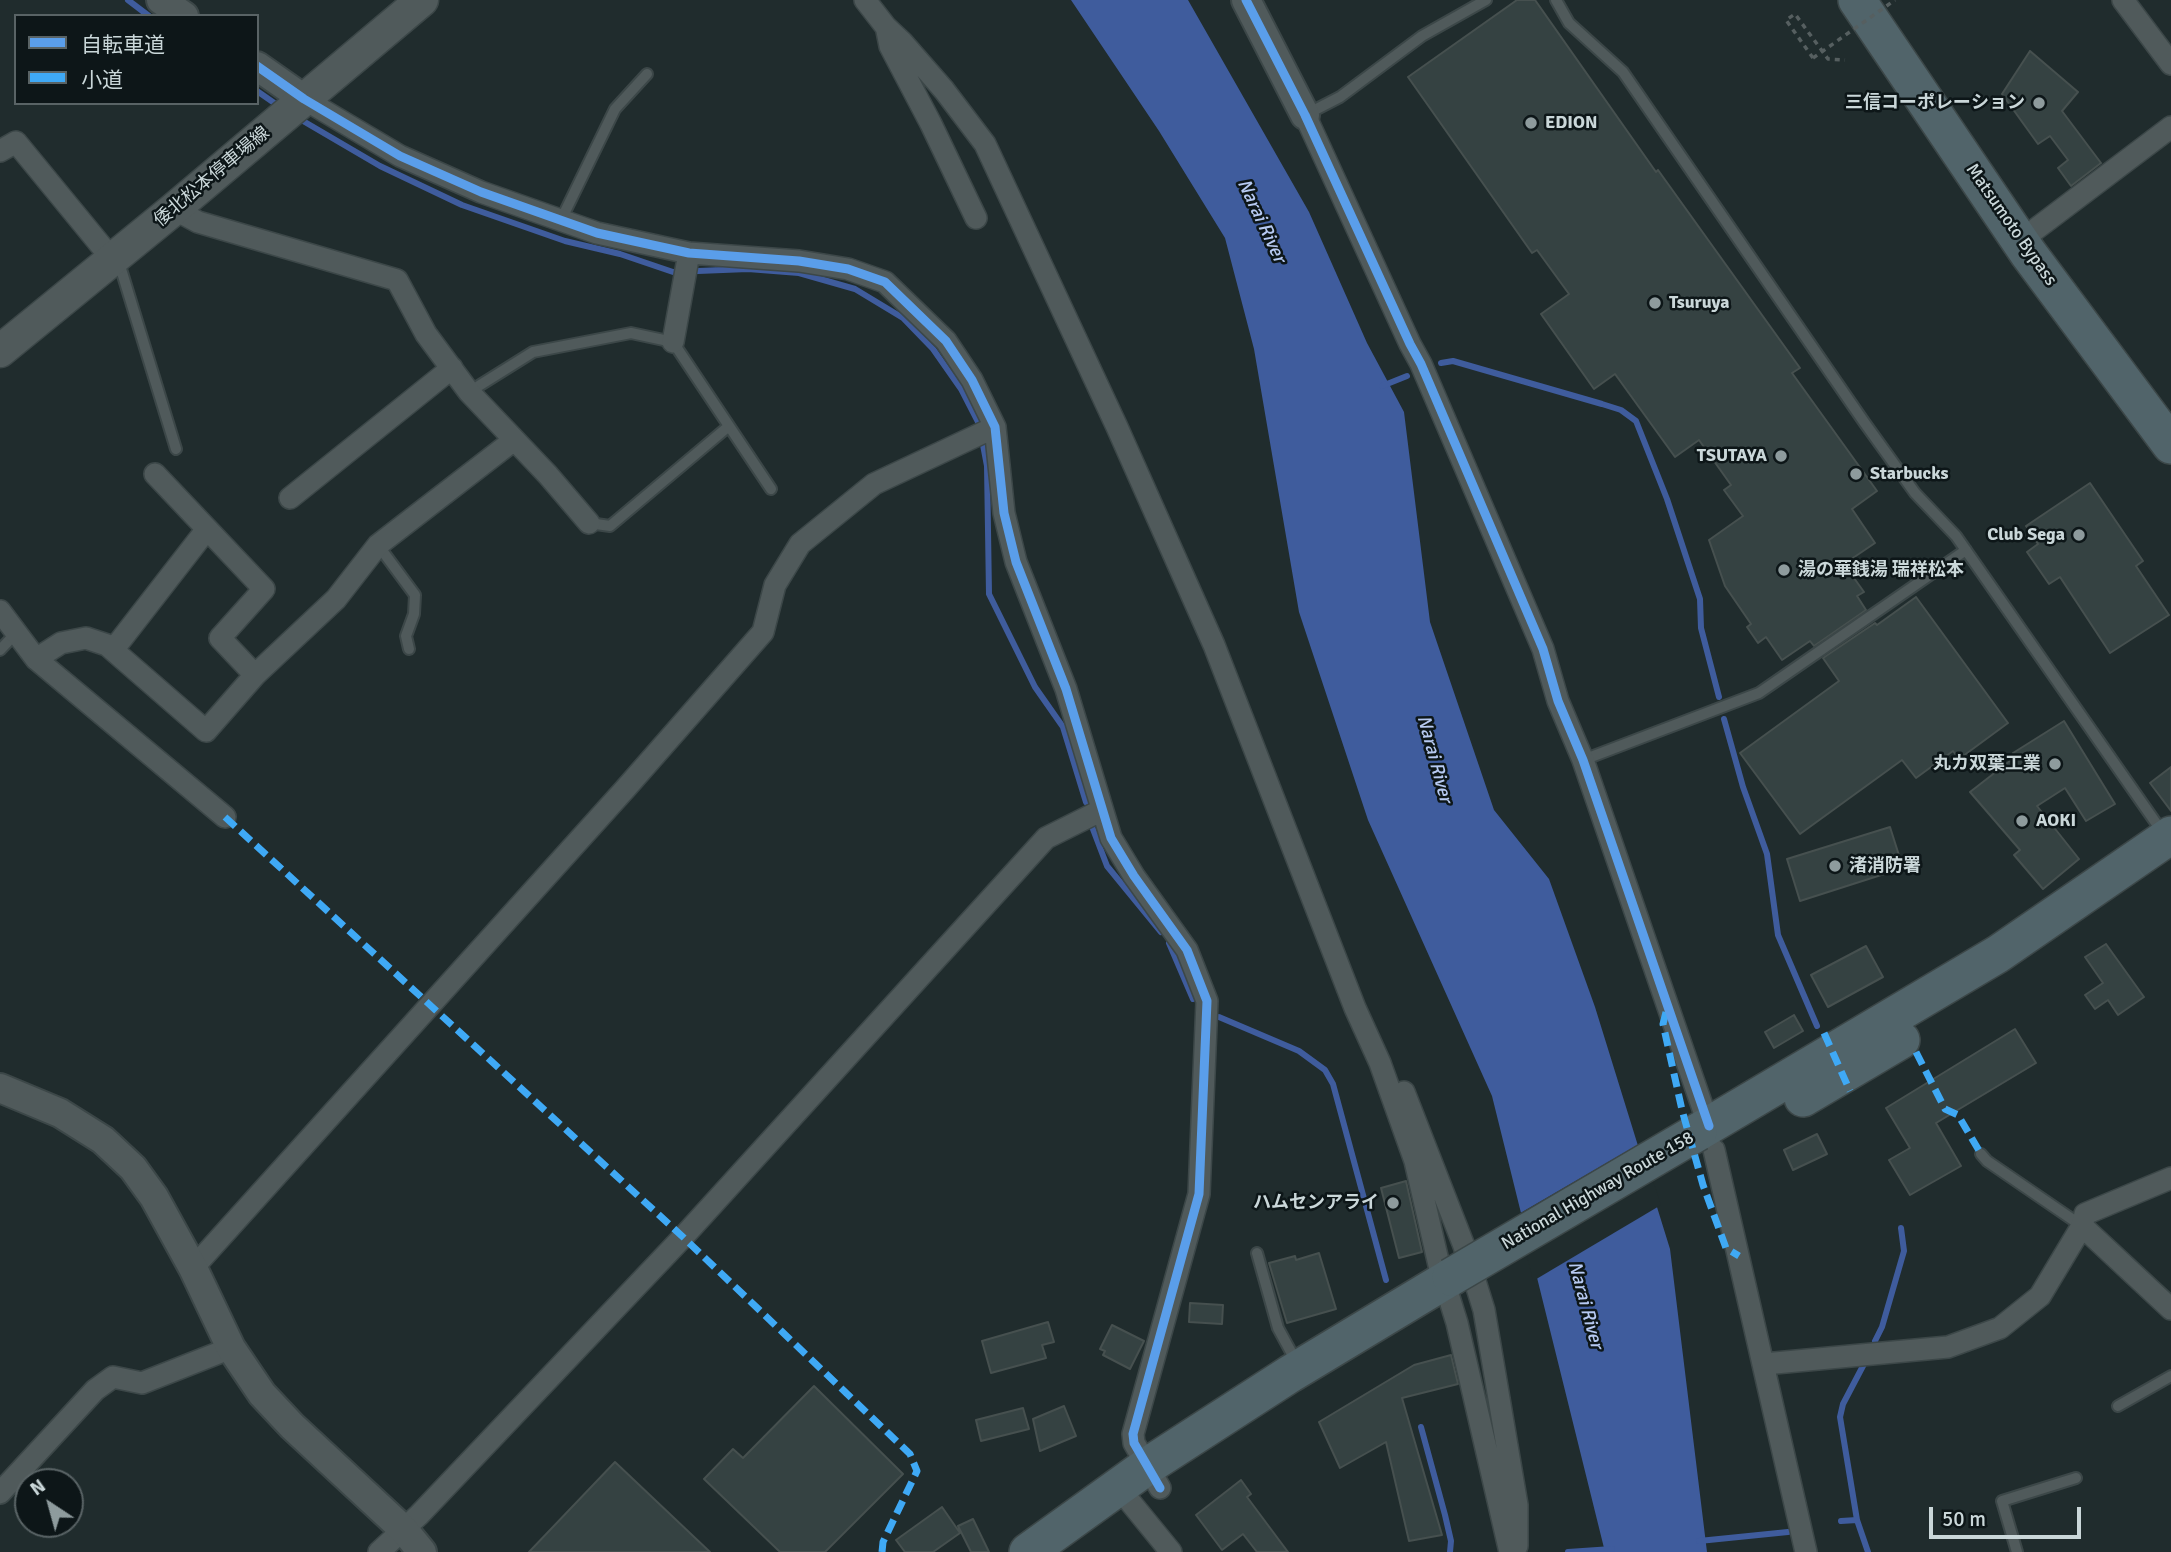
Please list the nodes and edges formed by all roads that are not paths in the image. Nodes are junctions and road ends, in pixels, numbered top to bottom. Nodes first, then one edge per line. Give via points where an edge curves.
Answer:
1 (422, 0) edge
2 (865, 0) edge
3 (1246, 0) edge
4 (1486, 0) edge
5 (1556, 0) edge
6 (1857, 0) edge
7 (2123, 0) edge
8 (886, 27) junction
9 (2171, 64) edge
10 (259, 68) edge
11 (647, 74) dead end
12 (294, 108) junction
13 (1305, 115) junction
14 (2171, 127) edge
15 (0, 151) edge
16 (174, 209) junction
17 (976, 218) dead end
18 (561, 220) junction
19 (2020, 241) junction
20 (689, 253) junction
21 (112, 259) junction
22 (673, 342) junction
23 (0, 351) edge
24 (452, 368) junction
25 (469, 392) junction
26 (729, 426) junction
27 (995, 428) junction
28 (514, 440) junction
29 (2171, 445) edge
30 (176, 449) dead end
31 (155, 474) dead end
32 (771, 489) dead end
33 (290, 498) dead end
34 (589, 523) joint
35 (207, 529) junction
36 (378, 545) junction
37 (1966, 550) junction
38 (0, 611) edge
39 (16, 633) junction
40 (409, 649) dead end
41 (0, 650) edge
42 (113, 650) junction
43 (36, 659) junction
44 (255, 675) junction
45 (1583, 760) junction
46 (1102, 810) junction
47 (225, 817) dead end
48 (2170, 846) edge
49 (1355, 1008) junction
50 (0, 1088) edge
51 (1707, 1141) junction
52 (1981, 1154) dead end
53 (2171, 1178) edge
54 (2082, 1226) junction
55 (1257, 1253) dead end
56 (193, 1268) junction
57 (1452, 1291) junction
58 (2171, 1309) edge
59 (231, 1348) junction
60 (1764, 1364) junction
61 (1301, 1368) junction
62 (2171, 1376) edge
63 (2118, 1406) dead end
64 (2076, 1478) dead end
65 (1139, 1487) junction
66 (0, 1493) edge
67 (404, 1530) junction
68 (379, 1552) edge
69 (422, 1552) edge
70 (1028, 1552) edge
71 (1070, 1552) edge
72 (1171, 1552) edge
73 (1510, 1552) edge
74 (1517, 1552) edge
75 (1806, 1552) edge
76 (2017, 1552) edge

1 - 12 main road, 倭北松本停車場線
2 - 8 street
3 - 13 street
4 - 13 lane via 1422,37 1340,97
5 - 37 lane via 1569,23 1623,72 1915,493
6 - 19 highway, Matsumoto Bypass
7 - 9 street
8 - 17 street via 890,46
8 - 49 street via 944,90 985,144 1013,202 1214,645
10 - 12 street
11 - 18 lane via 615,108
12 - 16 main road, 倭北松本停車場線
12 - 18 street via 481,192
13 - 45 street via 1421,364 1542,649
14 - 19 street
15 - 21 street via 16,142
16 - 21 main road, 倭北松本停車場線
16 - 24 street via 198,222 397,280 426,334
18 - 20 street via 597,233
19 - 29 highway, Matsumoto Bypass
20 - 22 street
20 - 27 street via 799,261 885,282 946,341 972,380
21 - 23 main road, 倭北松本停車場線
21 - 30 lane via 121,269
22 - 25 lane via 631,332 533,352
22 - 26 lane
24 - 25 street
24 - 33 street
25 - 28 street
26 - 32 lane
26 - 34 lane via 610,526
27 - 46 street via 1004,513 1016,562 1066,689
27 - 56 street via 874,484 800,544 775,585 763,632
28 - 34 street
28 - 36 street
31 - 35 street
35 - 42 street
35 - 44 street via 264,589 220,638
36 - 40 lane via 415,595 406,636
36 - 44 street via 336,599
37 - 45 lane via 1759,693
37 - 48 lane
38 - 39 street
39 - 41 lane
39 - 43 street
42 - 43 street via 86,638 61,643
42 - 44 street via 206,731
43 - 47 street
45 - 51 street
46 - 65 street via 1111,838 1128,866 1187,950 1207,1001 1199,1194 1133,1434
46 - 67 street via 1046,838 683,1237
48 - 51 highway, National Highway Route 158
49 - 57 street via 1415,1161
49 - 74 street via 1391,1059 1484,1310 1517,1505
50 - 56 street via 60,1113 103,1140 133,1168 154,1197
51 - 57 highway, National Highway Route 158, bridge
51 - 60 street
52 - 54 lane
53 - 54 street via 2085,1214
54 - 58 street
54 - 60 street via 2040,1296 2000,1328 1948,1347
55 - 61 lane via 1278,1328
56 - 59 street
57 - 61 highway, National Highway Route 158
57 - 65 highway, National Highway Route 158 via 1300,1395
57 - 73 street
59 - 66 street via 142,1383 113,1377 95,1390
59 - 67 street via 262,1394 292,1426
60 - 75 street
61 - 65 highway, National Highway Route 158
62 - 63 lane
64 - 76 lane via 2002,1501
65 - 70 highway, National Highway Route 158
65 - 71 highway, National Highway Route 158
65 - 72 street
67 - 68 street
67 - 69 street

